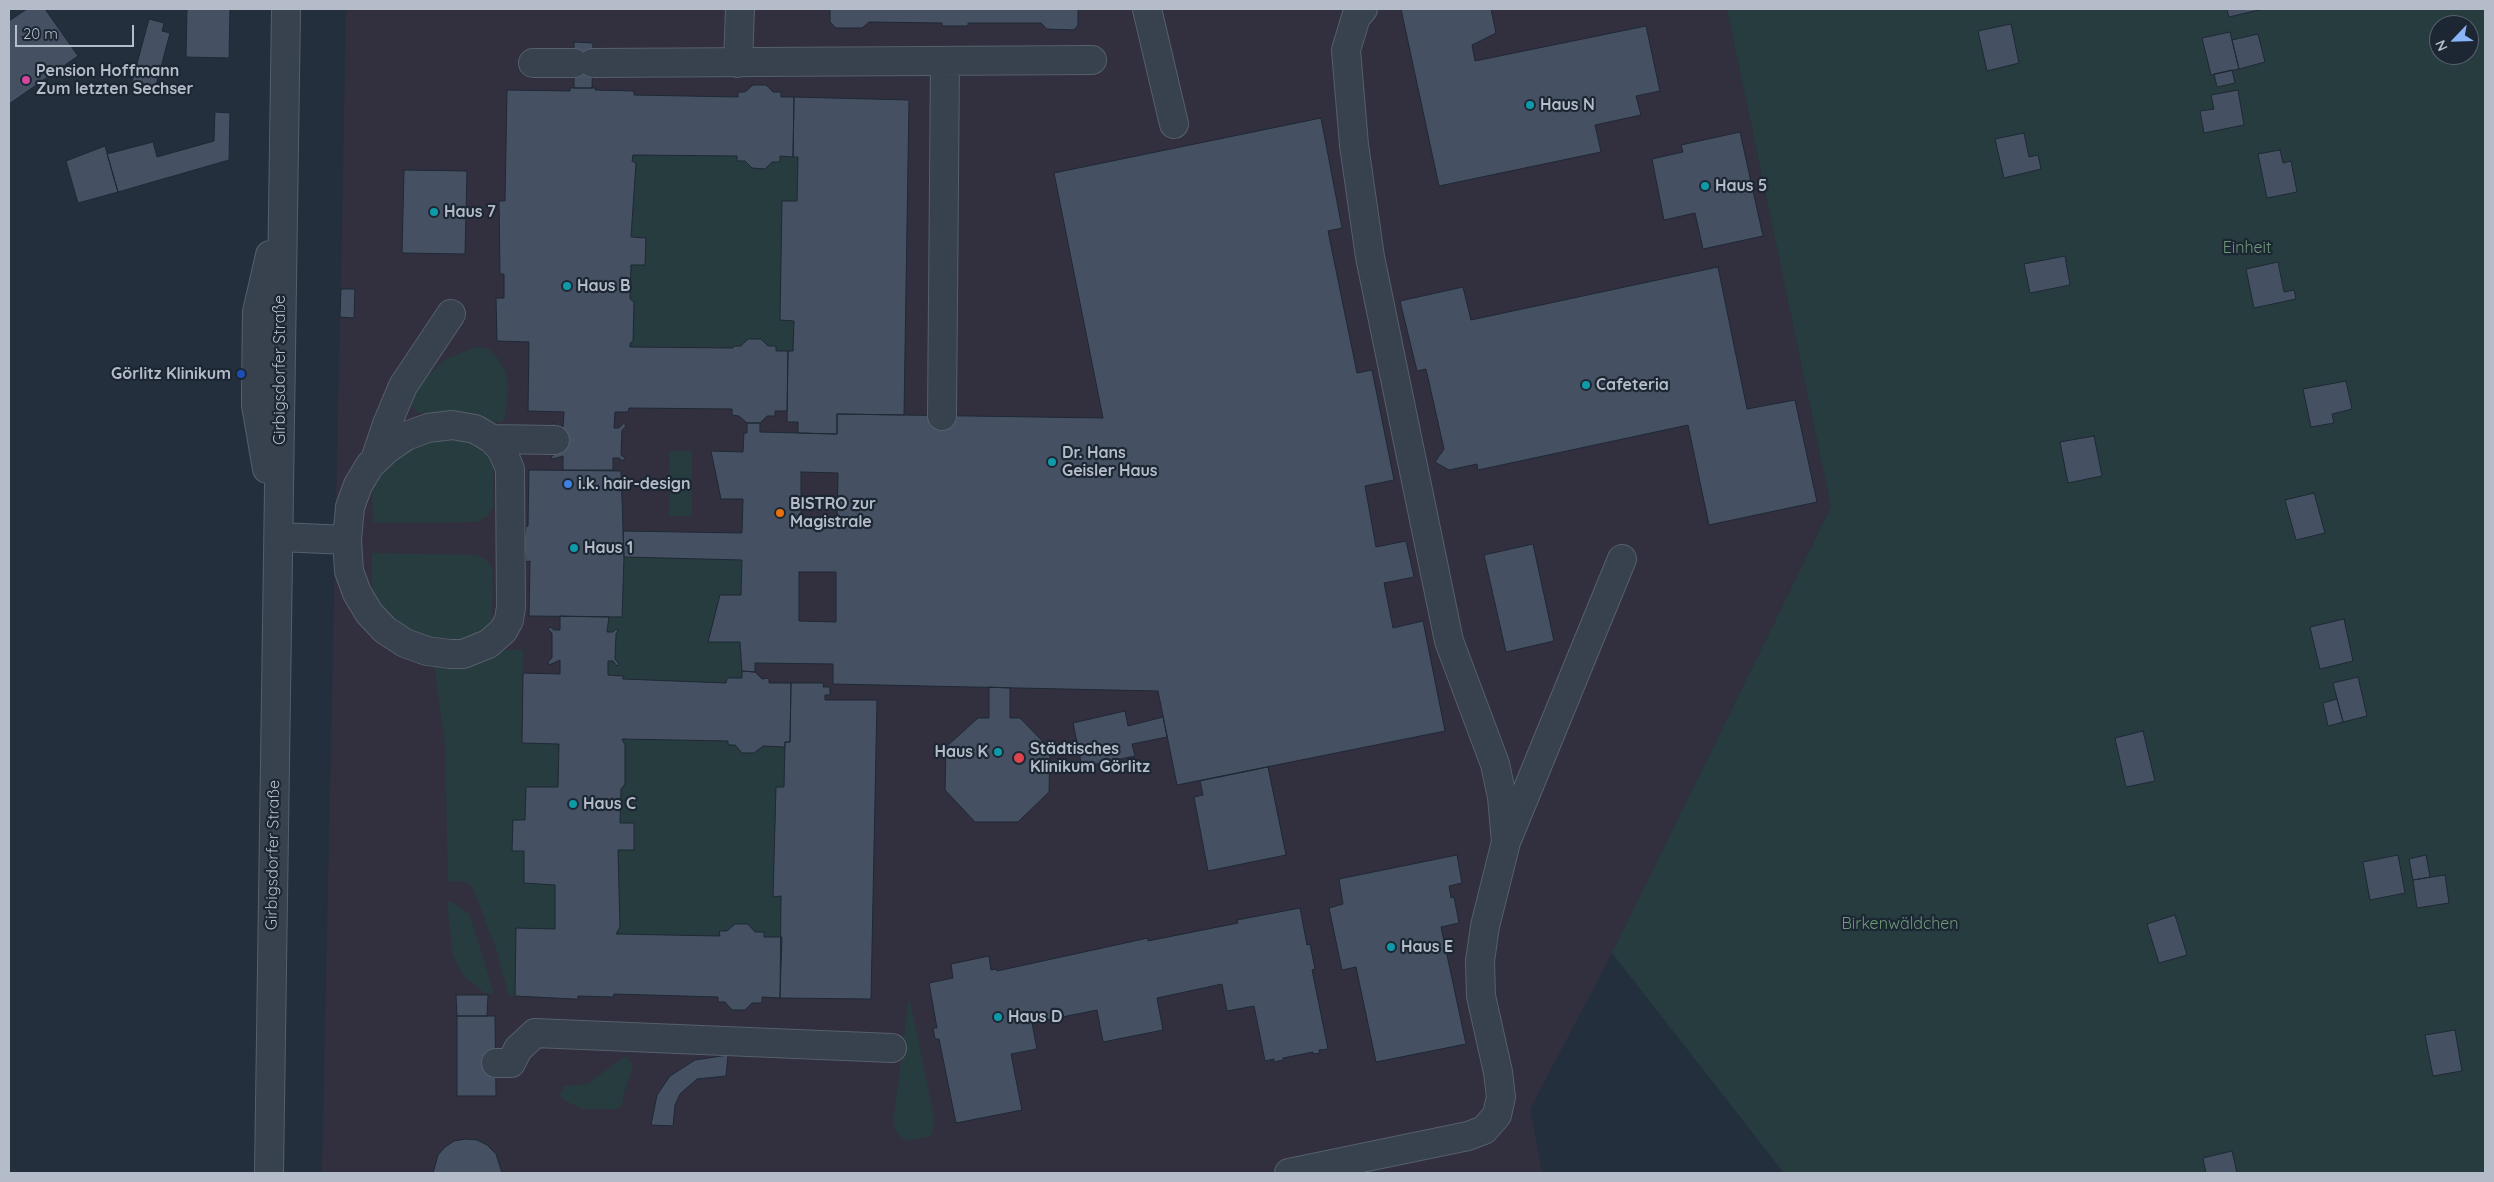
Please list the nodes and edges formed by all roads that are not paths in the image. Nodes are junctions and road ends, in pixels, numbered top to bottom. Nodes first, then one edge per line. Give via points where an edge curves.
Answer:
1 (286, 9) edge
2 (740, 9) edge
3 (1147, 9) edge
4 (1363, 9) edge
5 (1092, 60) dead end
6 (945, 62) junction
7 (532, 63) dead end
8 (738, 63) junction
9 (1174, 124) dead end
10 (451, 314) dead end
11 (942, 416) dead end
12 (492, 439) junction
13 (555, 440) dead end
14 (375, 460) junction
15 (280, 537) junction
16 (347, 540) junction
17 (1622, 559) dead end
18 (1506, 842) junction
19 (892, 1048) dead end
20 (496, 1063) dead end
21 (269, 1173) edge
22 (1289, 1173) edge

1 - 15 street, Girbigsdorfer Straße
2 - 8 street
3 - 9 street
4 - 18 street via 1356,16 1346,50 1354,145 1370,257 1449,641 1495,764
5 - 6 street
6 - 8 street
6 - 11 street
7 - 8 street
10 - 14 street via 404,386
12 - 13 street
12 - 14 street via 475,429 452,425 428,428 406,436
12 - 16 street via 502,450 510,468 511,606 503,631 488,644 463,654 427,651 385,630 357,593 350,570
14 - 16 street via 358,485 350,508
15 - 16 street
15 - 21 street, Girbigsdorfer Straße
17 - 18 street
18 - 22 street via 1485,926 1480,961 1481,996 1501,1097 1497,1115 1484,1130 1468,1136
19 - 20 street via 535,1033 522,1044 511,1063

